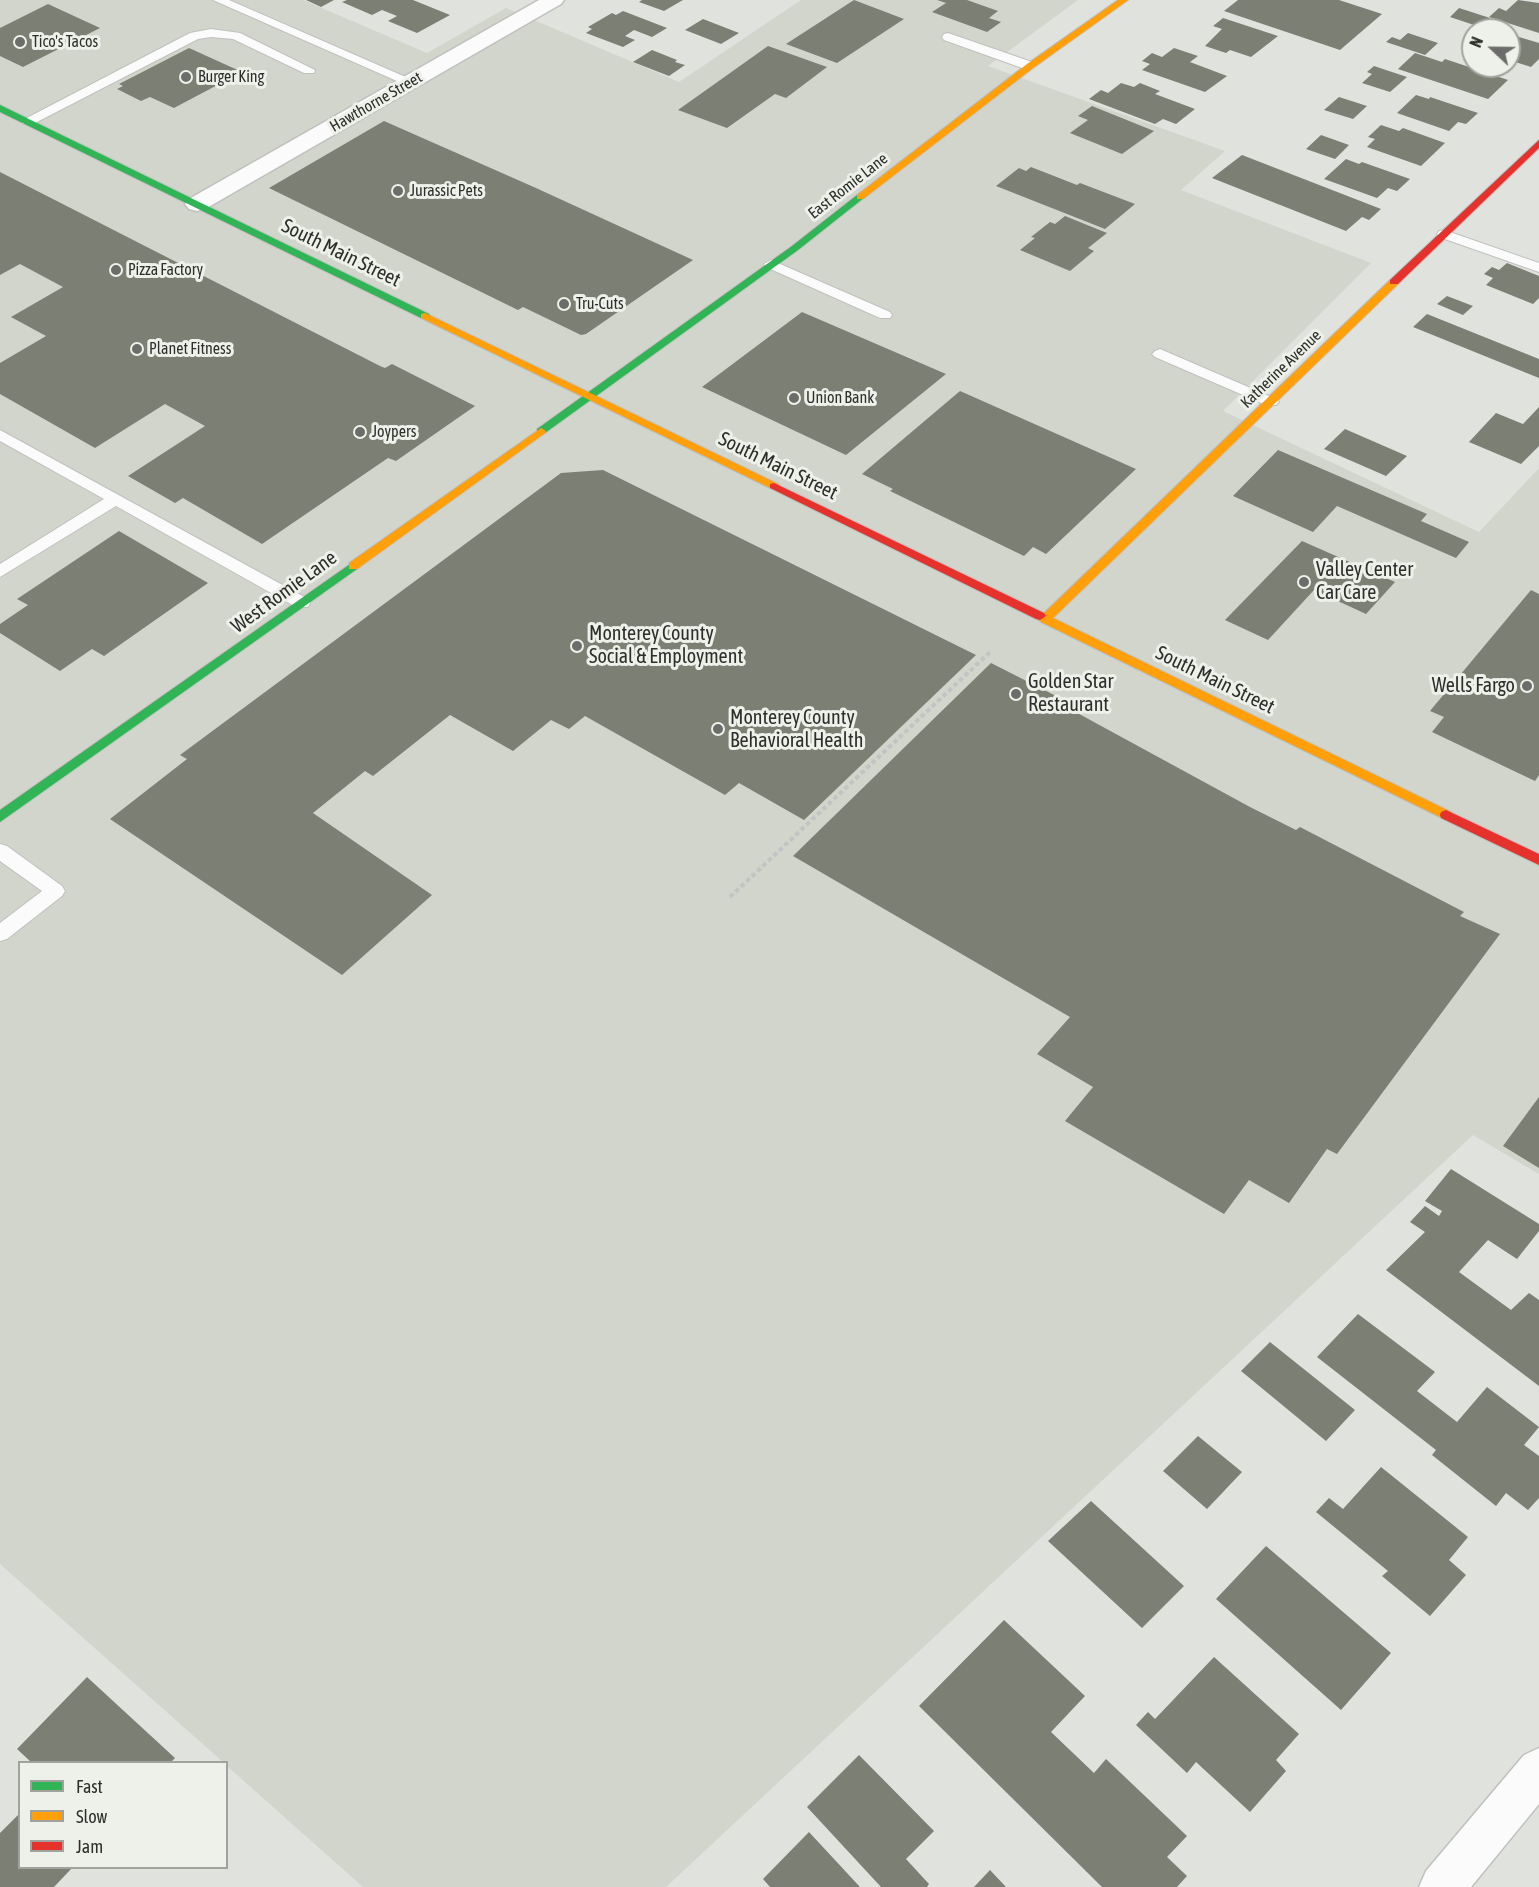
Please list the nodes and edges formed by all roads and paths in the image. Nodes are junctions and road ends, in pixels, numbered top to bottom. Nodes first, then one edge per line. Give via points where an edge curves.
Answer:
1 (219, 0) edge
2 (554, 0) edge
3 (1124, 0) edge
4 (948, 36) dead end
5 (1030, 66) junction
6 (309, 70) dead end
7 (411, 82) junction
8 (0, 108) edge
9 (28, 122) junction
10 (1539, 142) edge
11 (197, 204) junction
12 (1444, 234) junction
13 (771, 264) junction
14 (1539, 268) edge
15 (885, 315) dead end
16 (1160, 354) dead end
17 (589, 396) junction
18 (1271, 402) junction
19 (0, 435) edge
20 (114, 500) junction
21 (0, 572) edge
22 (302, 603) junction
23 (1045, 619) junction
24 (990, 652) dead end
25 (0, 817) edge
26 (0, 851) edge
27 (1539, 860) edge
28 (730, 897) dead end
29 (0, 934) edge
30 (1539, 1770) edge
31 (1442, 1887) edge

1 - 7 lane
2 - 7 street, Hawthorne Street
3 - 5 main road, East Romie Lane
4 - 5 lane
5 - 13 main road, East Romie Lane
6 - 9 lane via 236,36 194,36
7 - 11 street, Hawthorne Street
8 - 9 main road, South Main Street
9 - 11 main road, South Main Street
10 - 12 main road, Katherine Avenue
11 - 17 main road, South Main Street
12 - 14 lane
12 - 18 main road, Katherine Avenue
13 - 15 lane
13 - 17 main road, East Romie Lane
16 - 18 lane
17 - 22 main road, West Romie Lane
17 - 23 main road, South Main Street
18 - 23 main road, Katherine Avenue
19 - 20 lane
20 - 21 lane
20 - 22 lane
22 - 25 main road, West Romie Lane
23 - 27 main road, South Main Street
24 - 28 path
26 - 29 lane via 54,891
30 - 31 street

